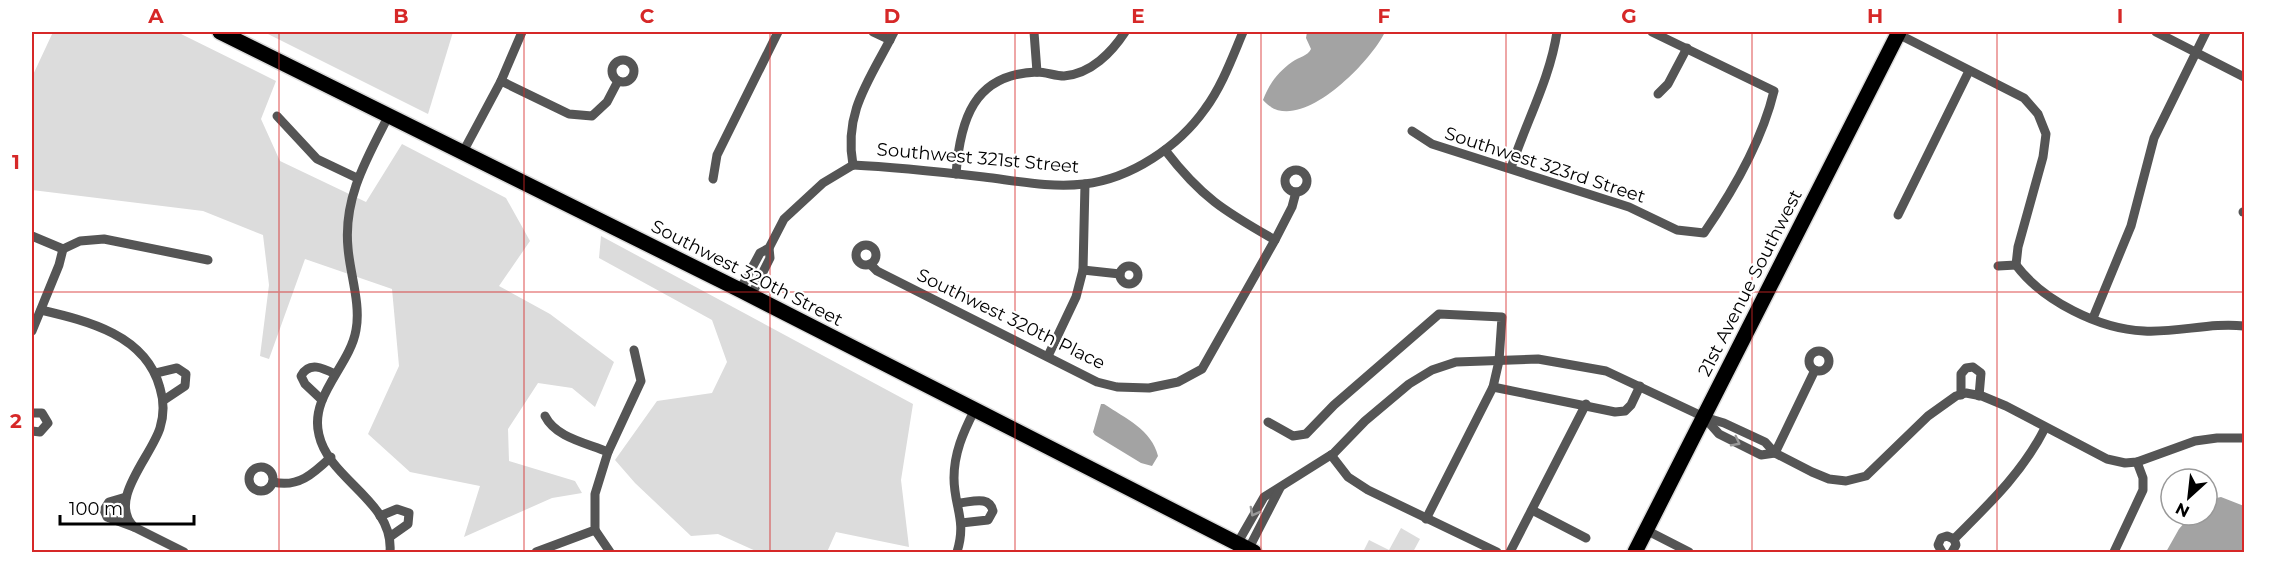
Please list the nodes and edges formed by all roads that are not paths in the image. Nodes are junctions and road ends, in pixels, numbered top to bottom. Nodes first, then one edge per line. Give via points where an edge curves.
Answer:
1 (220, 32) edge
2 (522, 32) edge
3 (778, 32) edge
4 (873, 32) edge
5 (1034, 32) edge
6 (1125, 32) edge
7 (1243, 32) edge
8 (1557, 32) edge
9 (1652, 32) edge
10 (1897, 32) edge
11 (2156, 32) edge
12 (2206, 32) edge
13 (892, 36) edge
14 (1687, 48) junction
15 (2197, 52) junction
16 (1969, 71) junction
17 (1037, 72) junction
18 (2244, 77) edge
19 (501, 81) junction
20 (618, 81) dead end
21 (1658, 94) dead end
22 (389, 115) junction
23 (277, 116) dead end
24 (1412, 131) dead end
25 (1165, 150) junction
26 (463, 152) junction
27 (853, 165) junction
28 (1511, 168) junction
29 (956, 174) junction
30 (357, 178) junction
31 (713, 179) dead end
32 (1085, 184) junction
33 (1296, 192) dead end
34 (1898, 215) dead end
35 (32, 236) edge
36 (1275, 240) junction
37 (63, 249) junction
38 (208, 260) dead end
39 (870, 264) dead end
40 (2016, 265) junction
41 (1998, 266) dead end
42 (1083, 270) junction
43 (1120, 274) dead end
44 (746, 293) junction
45 (41, 310) junction
46 (2093, 318) junction
47 (2244, 326) edge
48 (32, 331) edge
49 (634, 350) dead end
50 (1048, 356) junction
51 (1499, 361) junction
52 (1815, 370) dead end
53 (156, 373) junction
54 (335, 374) junction
55 (1640, 386) junction
56 (1493, 387) junction
57 (1963, 394) junction
58 (1979, 396) junction
59 (164, 400) junction
60 (322, 400) junction
61 (1586, 404) junction
62 (974, 411) junction
63 (32, 413) edge
64 (545, 416) dead end
65 (1704, 417) junction
66 (1268, 422) dead end
67 (2046, 428) junction
68 (32, 431) edge
69 (2244, 438) edge
70 (608, 452) junction
71 (1775, 453) junction
72 (1331, 455) junction
73 (331, 457) junction
74 (2137, 462) junction
75 (273, 482) dead end
76 (126, 497) junction
77 (959, 503) junction
78 (1532, 510) junction
79 (380, 516) junction
80 (1426, 519) junction
81 (961, 523) junction
82 (134, 527) junction
83 (595, 530) junction
84 (1646, 531) junction
85 (391, 536) junction
86 (1586, 538) dead end
87 (1954, 539) junction
88 (1245, 549) edge
89 (184, 552) edge
90 (390, 552) edge
91 (536, 552) edge
92 (609, 552) edge
93 (957, 552) edge
94 (1497, 552) edge
95 (1510, 552) edge
96 (1635, 552) edge
97 (1689, 552) edge
98 (1942, 552) edge
99 (1952, 552) edge
100 (2114, 552) edge

1 - 22 main road, Southwest 320th Street
2 - 19 street
3 - 31 street via 717,155
4 - 13 street
5 - 17 street
6 - 17 street via 1104,57 1081,72 1065,76
7 - 25 street, Southwest 321st Street via 1204,111
8 - 28 street via 1550,67
9 - 14 street
10 - 16 street
10 - 65 main road, 21st Avenue Southwest
11 - 15 street
12 - 15 street
13 - 27 street via 856,106 849,143
14 - 21 street via 1668,84
14 - 28 street, Southwest 323rd Street via 1774,91 1751,150 1704,233 1677,230 1629,207
15 - 18 street
15 - 46 street via 2154,138 2129,232
16 - 34 street
16 - 40 street via 2024,98 2038,114 2046,134
17 - 29 street via 1012,76 988,87 974,103 959,138
19 - 20 street via 569,114 592,116 608,102
19 - 26 street
22 - 26 main road, Southwest 320th Street
22 - 30 street
23 - 30 street via 317,159
24 - 28 street, Southwest 323rd Street via 1432,144
25 - 32 street, Southwest 321st Street via 1139,166
25 - 36 street via 1201,193
26 - 44 main road, Southwest 320th Street
27 - 29 street, Southwest 321st Street
27 - 44 street via 823,183 784,219 769,248 760,253
29 - 32 street, Southwest 321st Street via 1038,184
30 - 54 street via 347,221 356,330
32 - 42 street
33 - 36 street
35 - 37 street
36 - 50 street, Southwest 320th Place via 1208,362 1188,379 1136,388 1097,382
37 - 38 street via 104,239
37 - 45 street
39 - 50 street, Southwest 320th Place via 877,271
40 - 41 street
40 - 46 street via 2044,293
42 - 43 street
42 - 50 street via 1076,297
44 - 62 main road, Southwest 320th Street
45 - 48 street
45 - 53 street via 91,323 117,336 137,348
46 - 47 street via 2143,331
49 - 70 street via 641,381
51 - 55 street via 1539,359 1573,364 1606,371
51 - 56 street
51 - 66 street via 1502,317 1439,314 1306,434 1293,436
51 - 72 street via 1456,362 1432,370 1365,420
52 - 71 street
53 - 59 street
53 - 59 street via 177,368 186,374 185,386
54 - 60 street
54 - 60 street via 310,366 303,372 304,384
55 - 61 street via 1624,411
55 - 65 street
56 - 61 street
56 - 80 street
57 - 58 street
57 - 58 street via 1961,374 1972,367 1981,373
57 - 71 street via 1928,416 1866,476 1846,481 1829,479
58 - 67 street
59 - 76 street via 160,429
60 - 73 street via 318,435
61 - 78 street
62 - 77 street via 956,452 954,478
62 - 88 main road, Southwest 320th Street
63 - 68 street via 42,413 48,423 40,432
64 - 70 street via 562,434
65 - 71 street via 1766,442
65 - 84 main road, 21st Avenue Southwest
67 - 74 street via 2107,459 2125,464
67 - 87 street via 2015,477
69 - 74 street via 2195,441
70 - 83 street via 595,494
72 - 80 street via 1348,477
72 - 88 street via 1259,503
73 - 75 street via 293,484
73 - 79 street
74 - 100 street via 2143,490
76 - 82 street via 126,514
76 - 82 street via 109,502 105,513 114,521
77 - 81 street
77 - 81 street via 985,501 993,511 988,520
78 - 86 street
78 - 95 street
79 - 85 street
79 - 85 street via 398,509 409,513 408,524
80 - 94 street
81 - 93 street
82 - 89 street
83 - 91 street
83 - 92 street
84 - 96 main road, 21st Avenue Southwest
84 - 97 street
85 - 90 street
87 - 98 street via 1941,538 1938,545
87 - 99 street

